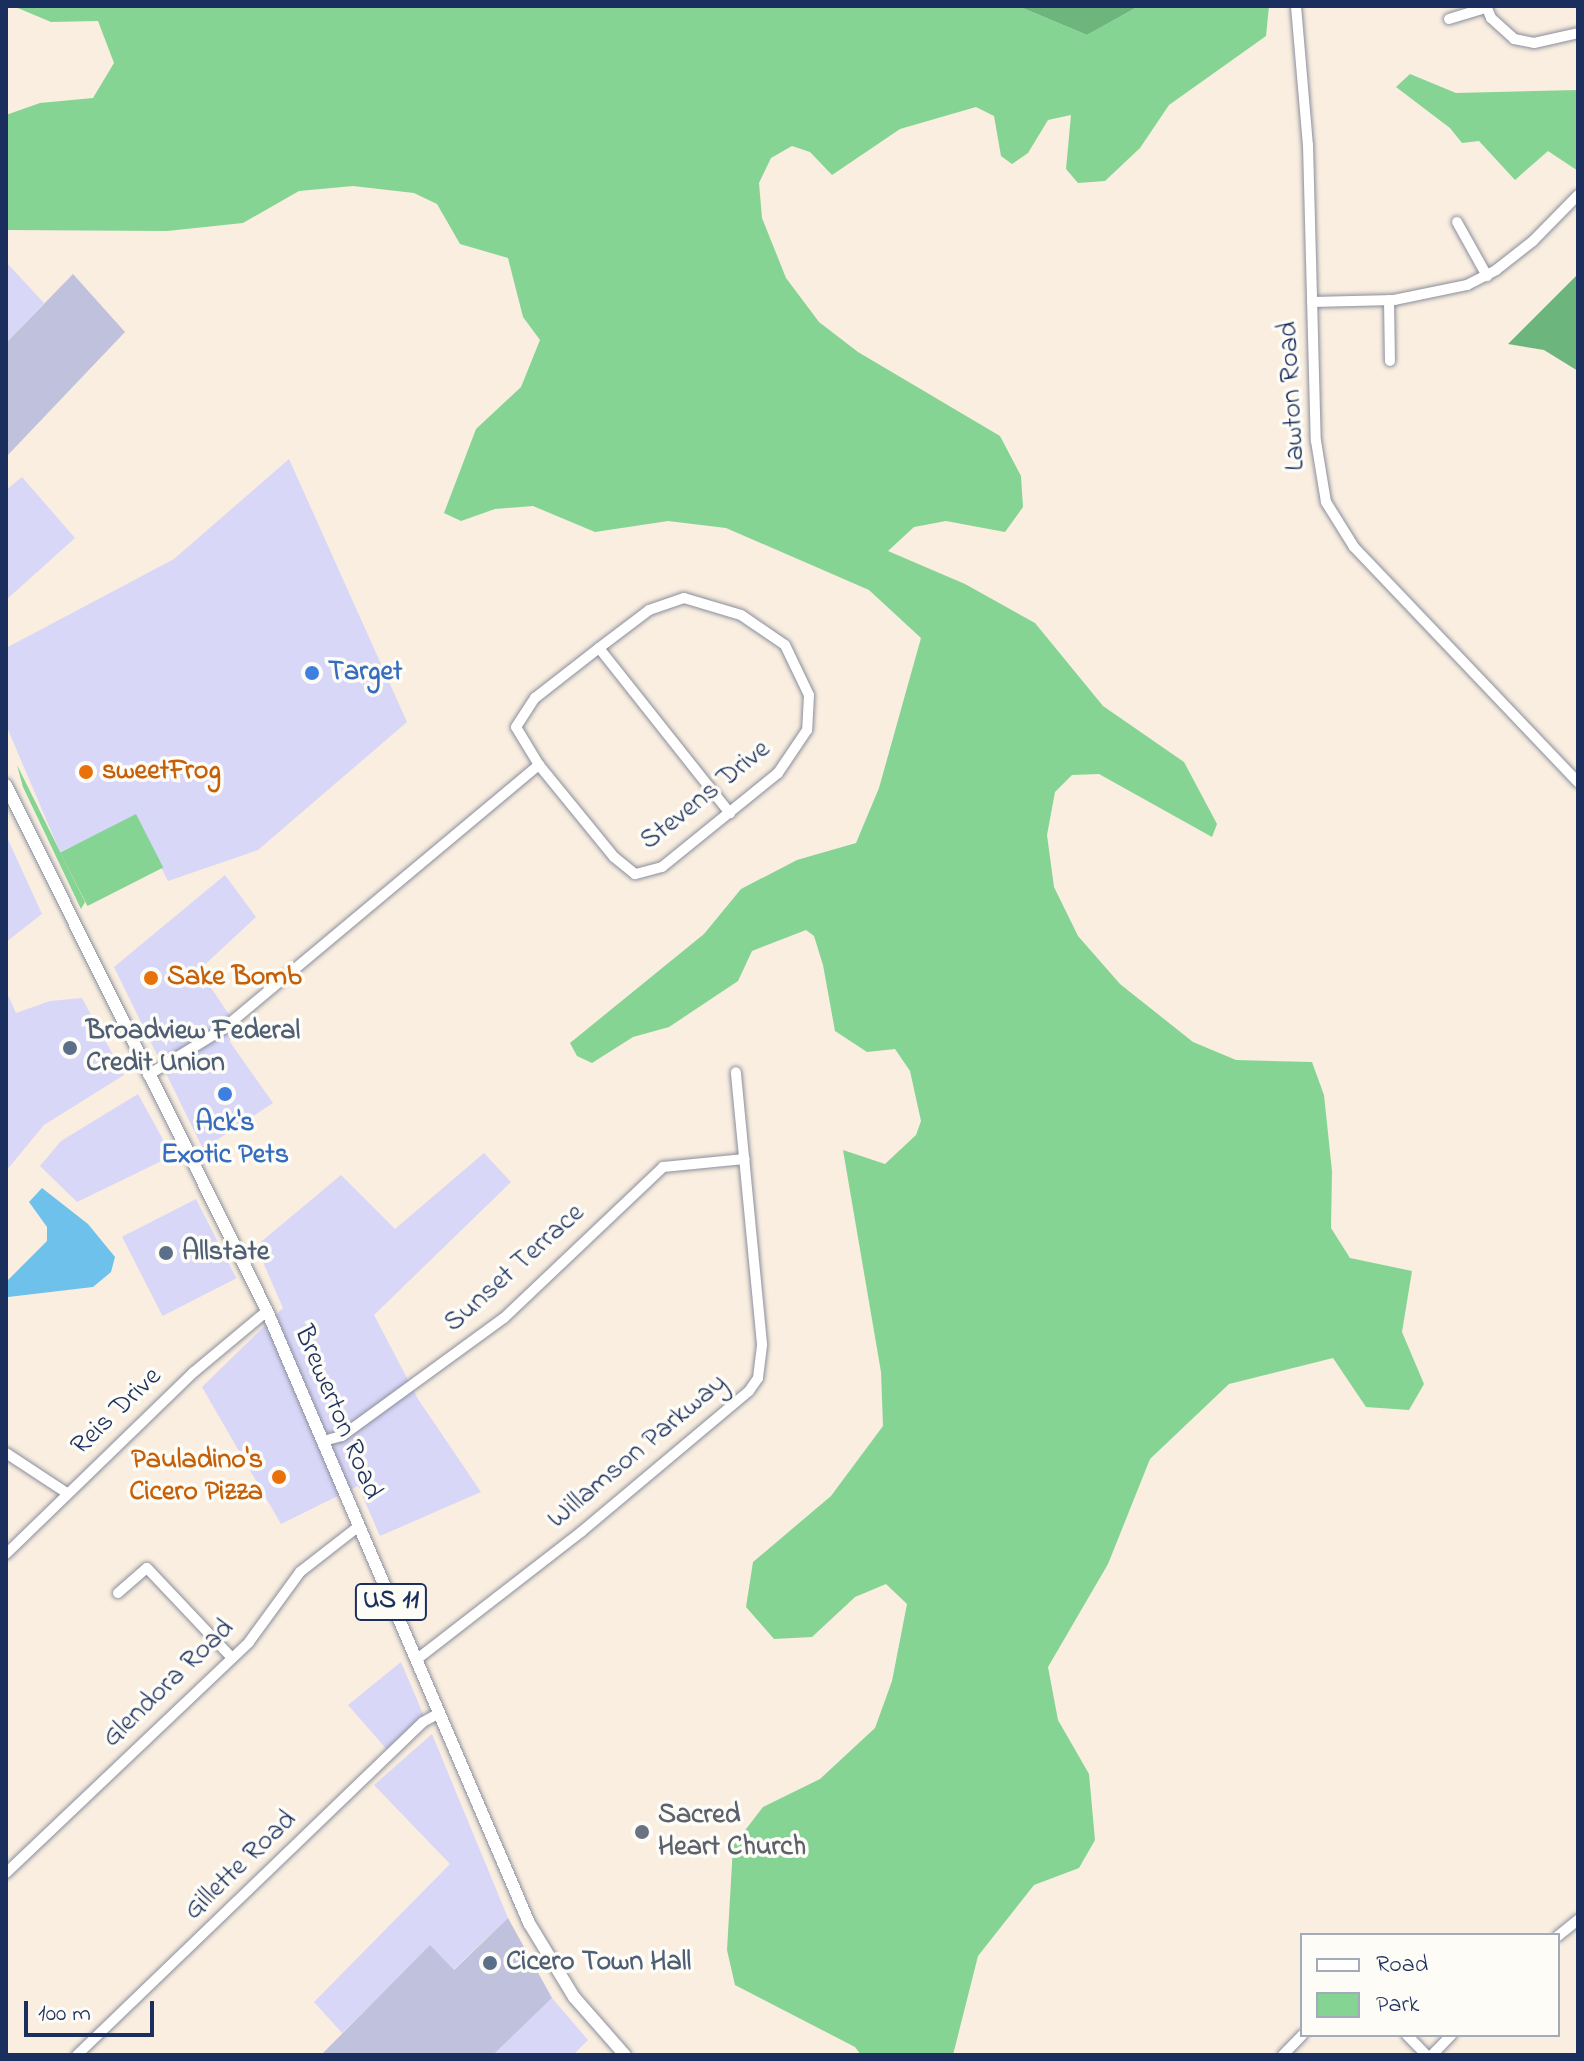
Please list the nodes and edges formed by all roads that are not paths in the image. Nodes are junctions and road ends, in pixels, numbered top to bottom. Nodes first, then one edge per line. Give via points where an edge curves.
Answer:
1 (1296, 6) edge
2 (1486, 7) edge
3 (1449, 19) dead end
4 (1578, 33) edge
5 (1578, 195) edge
6 (1457, 222) dead end
7 (1487, 276) junction
8 (1389, 300) junction
9 (1312, 302) junction
10 (1390, 361) dead end
11 (599, 648) junction
12 (539, 765) junction
13 (1578, 782) edge
14 (6, 785) edge
15 (730, 813) junction
16 (736, 1072) dead end
17 (148, 1075) junction
18 (745, 1159) junction
19 (267, 1311) junction
20 (323, 1441) junction
21 (6, 1453) edge
22 (67, 1493) junction
23 (359, 1526) junction
24 (6, 1554) edge
25 (118, 1593) dead end
26 (232, 1658) junction
27 (416, 1660) junction
28 (439, 1713) junction
29 (6, 1873) edge
30 (1578, 1920) edge
31 (1560, 1934) edge
32 (1300, 2037) edge
33 (1409, 2037) edge
34 (1449, 2037) edge
35 (77, 2055) edge
36 (625, 2055) edge
37 (1283, 2055) edge
38 (1429, 2055) edge

1 - 9 street, Lawton Road via 1308,145
2 - 3 street
2 - 4 street via 1514,39 1534,43
5 - 7 street via 1533,241
6 - 7 street
7 - 8 street via 1444,293
8 - 9 street
8 - 10 street
9 - 13 street, Lawton Road via 1318,471 1334,520 1375,570
11 - 12 street, Stevens Drive via 518,718 516,732
11 - 15 street
11 - 15 street, Stevens Drive via 649,610 684,598 741,615 785,645 809,695 807,730 792,759
12 - 15 street, Stevens Drive via 614,857 635,874 662,867
12 - 17 street via 223,1029
14 - 17 main road, Brewerton Road / US 11
16 - 18 street, Willamson Parkway
17 - 19 main road, Brewerton Road / US 11
18 - 20 street, Sunset Terrace via 663,1167 504,1318 342,1436
18 - 27 street, Willamson Parkway via 762,1344 758,1378 581,1532
19 - 20 main road, Brewerton Road / US 11
19 - 22 street, Reis Drive via 194,1372
20 - 23 main road, Brewerton Road / US 11
21 - 22 street
22 - 24 street, Reis Drive
23 - 26 street, Glendora Road via 300,1572
23 - 27 main road, Brewerton Road / US 11
25 - 26 street via 147,1568
26 - 29 street, Glendora Road
27 - 28 main road, Brewerton Road / US 11
28 - 35 street, Gillette Road via 423,1722
28 - 36 main road, Brewerton Road / US 11 via 548,1959
30 - 31 street
32 - 37 street
33 - 38 street
34 - 38 street

